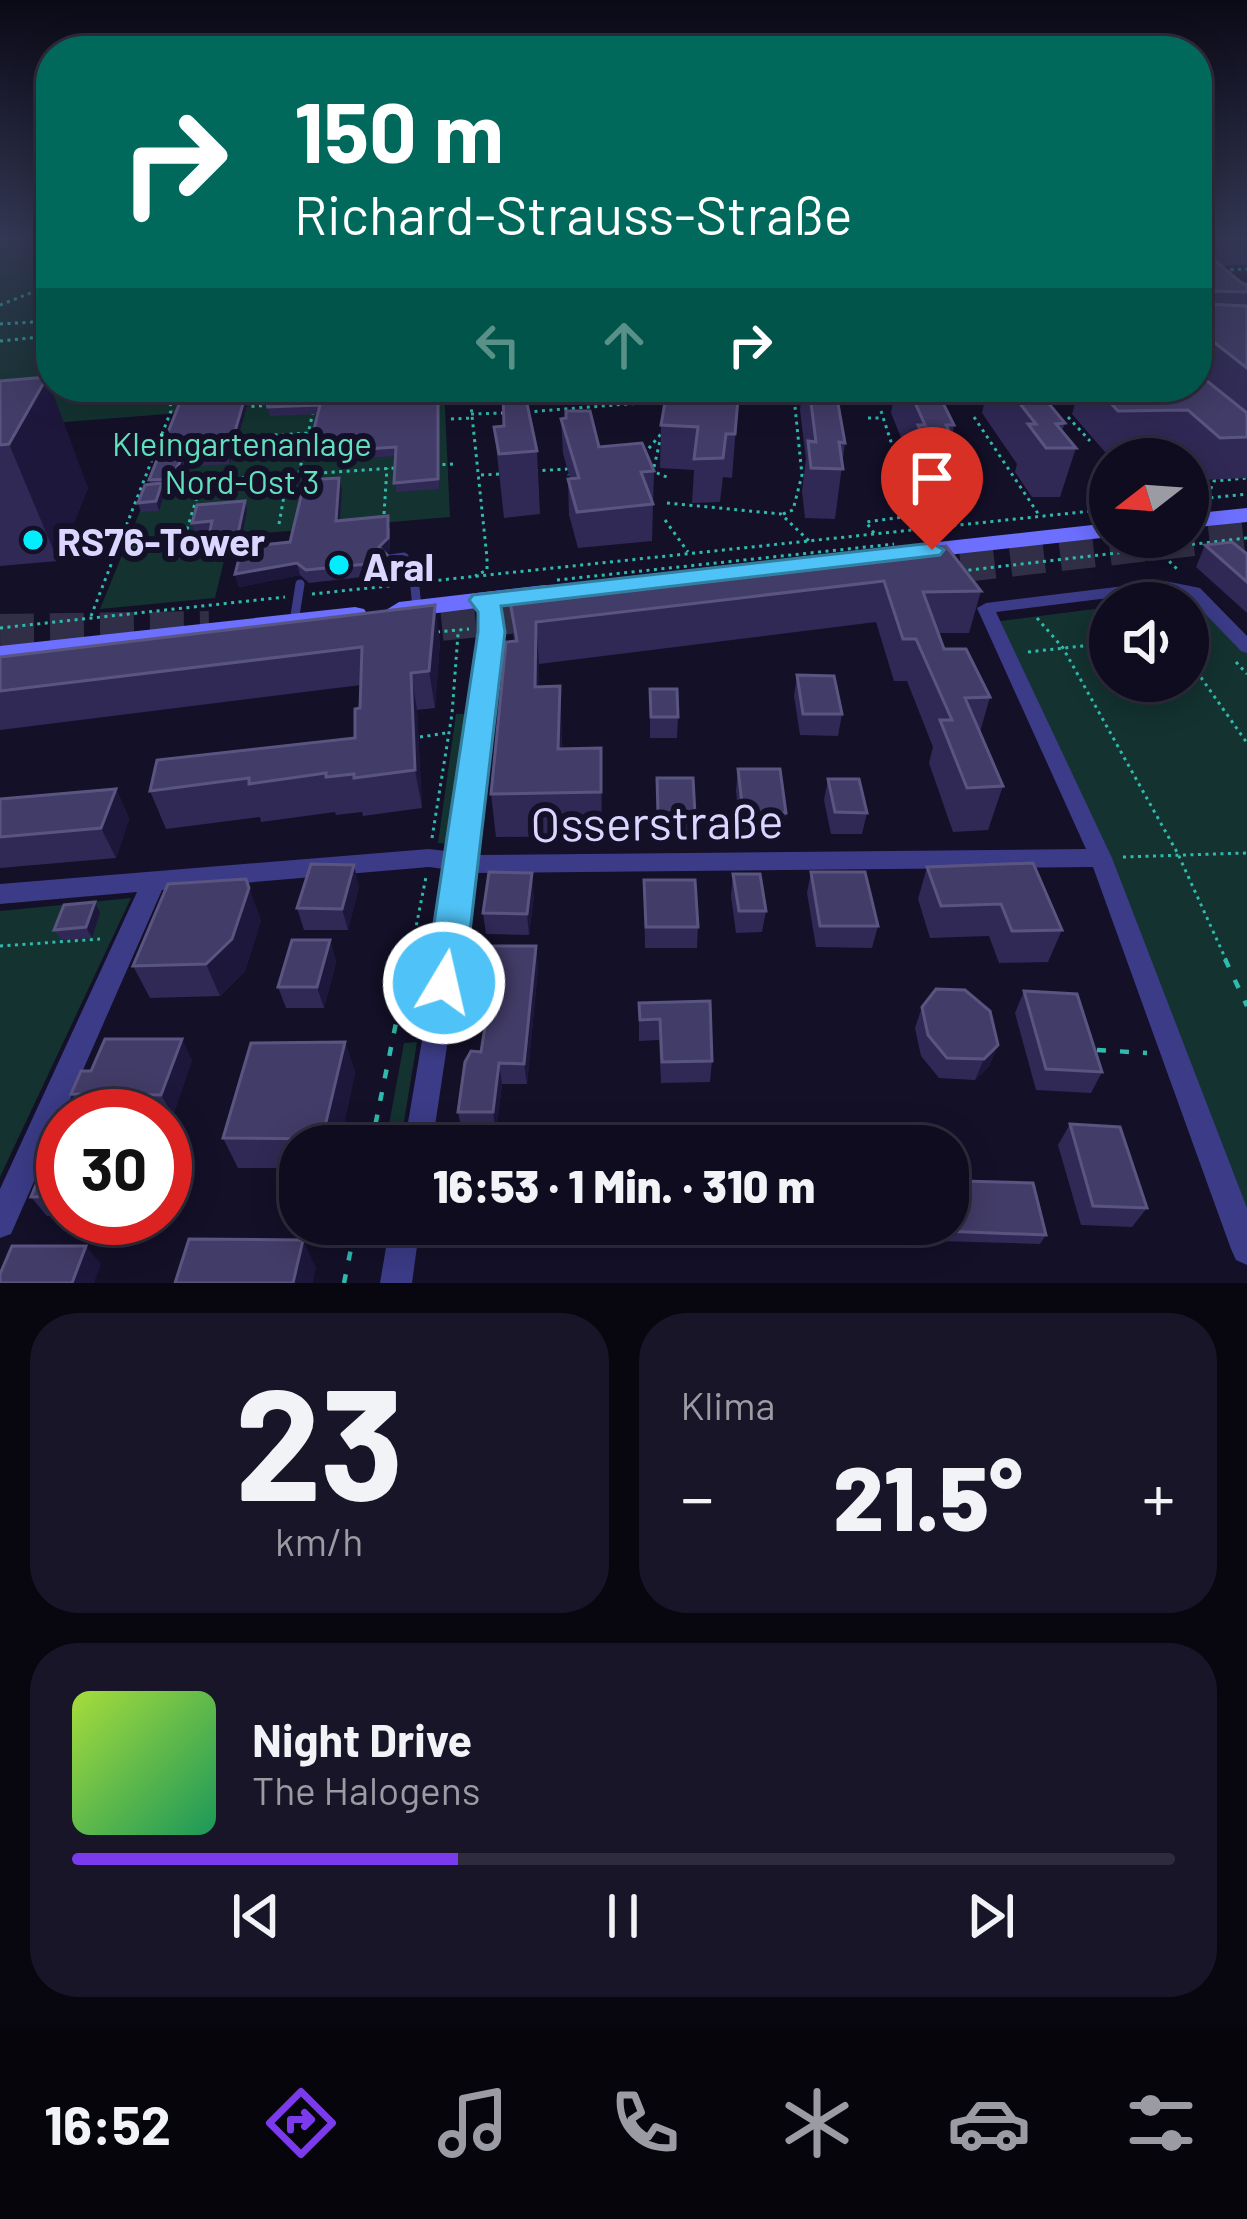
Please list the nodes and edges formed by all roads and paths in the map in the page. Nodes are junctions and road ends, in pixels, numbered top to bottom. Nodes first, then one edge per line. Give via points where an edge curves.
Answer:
1 (36, 322) edge
2 (0, 324) edge
3 (36, 337) edge
4 (0, 341) edge
5 (170, 402) edge
6 (470, 402) edge
7 (630, 402) edge
8 (673, 402) edge
9 (878, 402) edge
10 (314, 403) edge
11 (274, 405) edge
12 (795, 406) dead end
13 (233, 407) edge
14 (671, 407) edge
15 (471, 416) junction
16 (1068, 417) dead end
17 (868, 418) dead end
18 (883, 418) junction
19 (974, 418) dead end
20 (451, 419) dead end
21 (309, 433) junction
22 (219, 439) edge
23 (1089, 441) edge
24 (641, 457) edge
25 (453, 464) dead end
26 (431, 465) edge
27 (409, 467) edge
28 (387, 469) junction
29 (631, 469) edge
30 (654, 470) junction
31 (523, 472) edge
32 (501, 474) edge
33 (288, 475) junction
34 (299, 475) junction
35 (479, 475) junction
36 (569, 475) edge
37 (669, 478) dead end
38 (1247, 478) edge
39 (202, 481) junction
40 (182, 482) dead end
41 (1209, 493) edge
42 (1247, 494) edge
43 (1209, 498) edge
44 (667, 503) dead end
45 (897, 509) dead end
46 (1089, 510) edge
47 (940, 512) junction
48 (384, 514) edge
49 (782, 514) junction
50 (881, 514) dead end
51 (1247, 515) edge
52 (908, 516) junction
53 (1040, 516) junction
54 (890, 518) junction
55 (1209, 519) edge
56 (665, 520) dead end
57 (279, 524) dead end
58 (952, 526) junction
59 (1048, 526) dead end
60 (1089, 536) edge
61 (1247, 538) edge
62 (809, 541) junction
63 (1209, 543) edge
64 (881, 545) junction
65 (688, 554) junction
66 (1089, 557) edge
67 (178, 558) dead end
68 (1166, 558) edge
69 (390, 559) edge
70 (948, 573) edge
71 (1181, 573) dead end
72 (565, 591) edge
73 (416, 596) junction
74 (298, 600) junction
75 (482, 601) junction
76 (1023, 603) junction
77 (90, 618) junction
78 (0, 628) edge
79 (458, 630) junction
80 (436, 632) edge
81 (1089, 645) edge
82 (1247, 646) edge
83 (1063, 648) junction
84 (0, 655) edge
85 (1008, 655) junction
86 (1209, 689) edge
87 (449, 733) junction
88 (410, 738) edge
89 (1247, 743) edge
90 (1247, 853) edge
91 (1178, 854) junction
92 (429, 858) junction
93 (1101, 858) junction
94 (464, 860) junction
95 (154, 880) junction
96 (0, 894) edge
97 (128, 938) junction
98 (0, 946) edge
99 (1247, 1006) edge
100 (1095, 1050) edge
101 (1149, 1054) dead end
102 (375, 1125) edge
103 (421, 1125) edge
104 (0, 1223) edge
105 (352, 1245) edge
106 (402, 1245) edge
107 (1247, 1249) edge
108 (344, 1283) edge
109 (396, 1283) edge

1 - 2 path
3 - 4 path
5 - 77 path
6 - 15 path
7 - 15 path
8 - 14 path
9 - 18 path
10 - 21 path
11 - 13 path
12 - 49 path via 802,476 793,510
15 - 20 path
15 - 35 path
16 - 23 path
17 - 18 path
18 - 52 path via 896,461 896,502
19 - 53 path
21 - 22 path
21 - 34 path
24 - 30 path via 663,432
25 - 26 path
27 - 28 path
28 - 34 path
28 - 48 path
29 - 30 path
30 - 37 path
31 - 36 path
32 - 35 path
33 - 34 path
33 - 39 path
33 - 57 path
35 - 75 path
38 - 41 path via 1214,481
39 - 40 path
39 - 67 path
42 - 43 path
44 - 49 path
45 - 47 path via 932,505
46 - 53 path
47 - 52 path
47 - 58 path
49 - 62 path
50 - 54 path
51 - 55 main road
52 - 54 path
53 - 58 path
53 - 59 path
54 - 64 path via 866,522
56 - 65 path
58 - 64 path
60 - 64 main road
61 - 63 path
62 - 64 path
62 - 65 path
65 - 75 path
66 - 70 path
68 - 71 path
69 - 73 lane via 404,557 412,567
72 - 75 main road
73 - 74 main road
73 - 74 path
73 - 75 main road
73 - 75 path
74 - 77 path
74 - 84 main road
75 - 79 path
75 - 94 street
76 - 82 street via 1166,586 1194,592
76 - 83 path
76 - 85 street via 986,608
77 - 78 path
79 - 80 path
79 - 87 path
81 - 83 path
83 - 85 path
83 - 91 path
85 - 93 street
86 - 89 path
87 - 88 path
87 - 92 path
90 - 91 path
91 - 93 path
91 - 99 path
92 - 94 street, Osserstraße
92 - 95 street, Osserstraße
92 - 102 path
93 - 94 street, Osserstraße
93 - 107 street
94 - 103 street
95 - 96 street, Osserstraße
95 - 97 street
97 - 98 path
97 - 104 street
100 - 101 path
105 - 108 path
106 - 109 street

